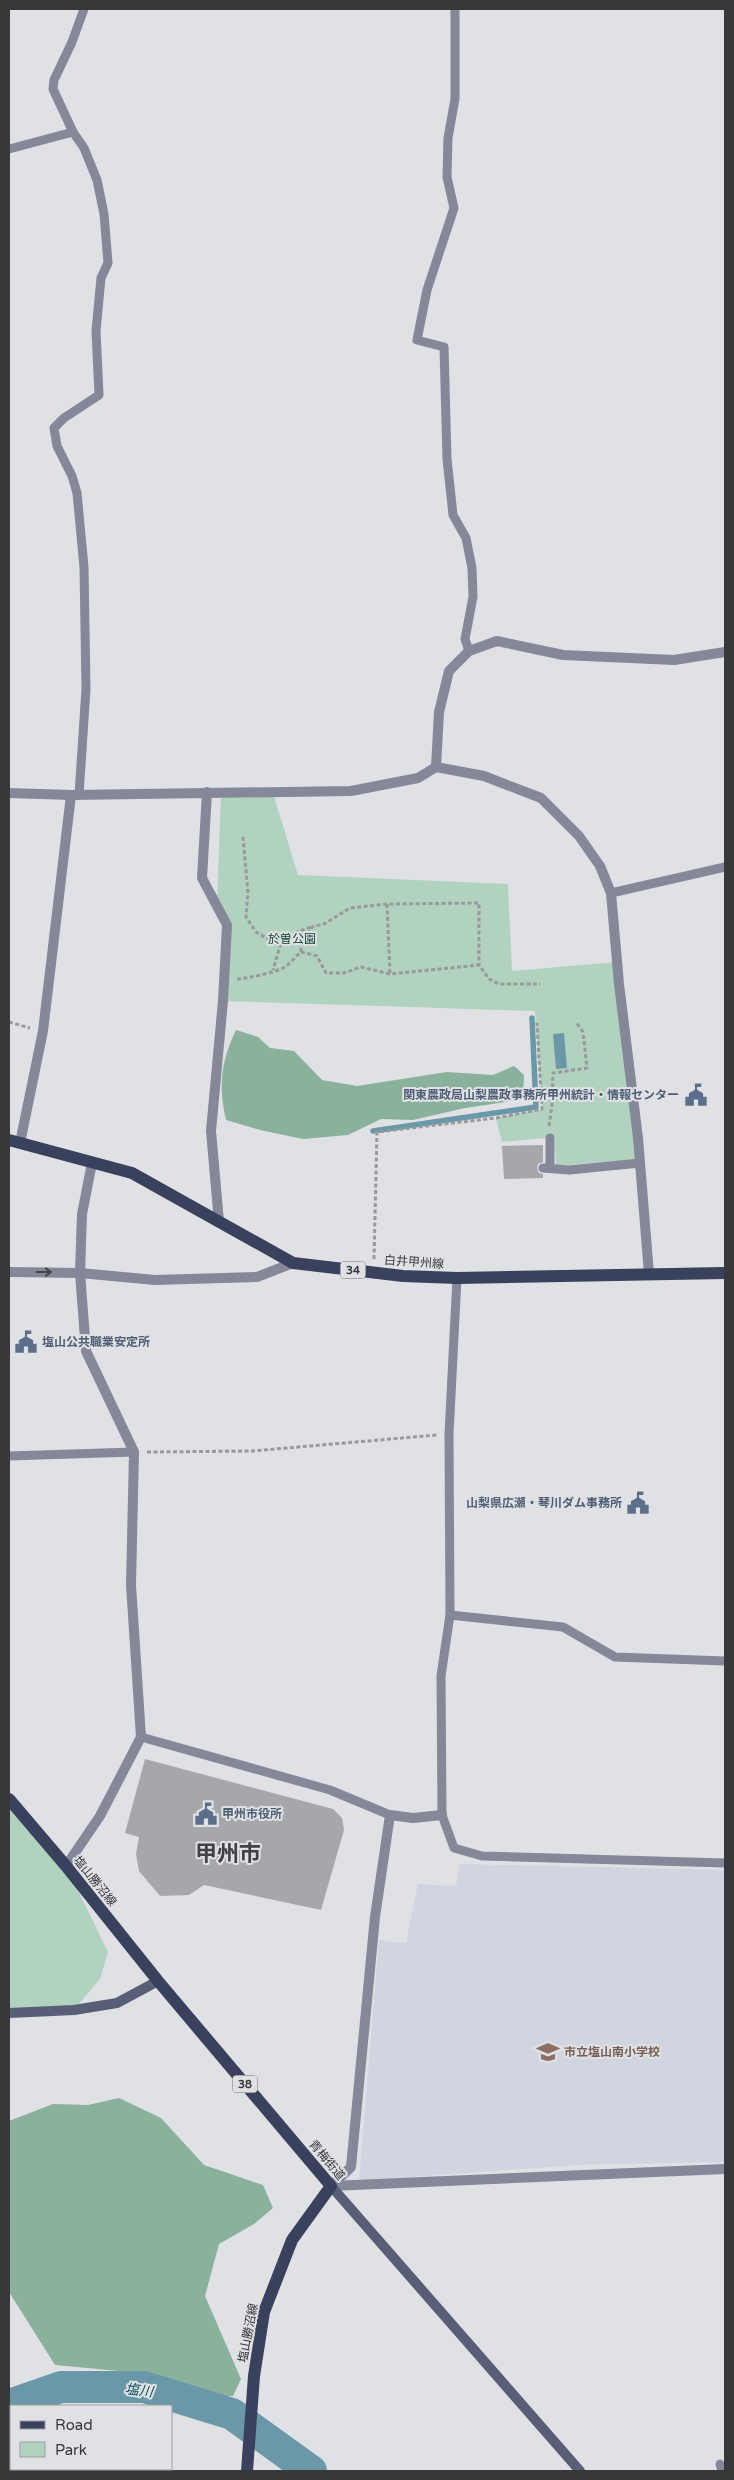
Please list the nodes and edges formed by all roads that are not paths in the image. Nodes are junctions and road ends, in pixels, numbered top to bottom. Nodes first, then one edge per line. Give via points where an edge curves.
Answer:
1 (84, 9) edge
2 (455, 9) edge
3 (73, 132) junction
4 (9, 149) edge
5 (469, 651) junction
6 (725, 652) edge
7 (436, 767) junction
8 (207, 792) junction
9 (9, 793) edge
10 (75, 795) junction
11 (725, 867) edge
12 (612, 893) junction
13 (550, 1138) road end
14 (15, 1142) edge
15 (92, 1163) junction
16 (640, 1164) junction
17 (219, 1222) junction
18 (294, 1263) junction
19 (9, 1272) edge
20 (80, 1272) junction
21 (725, 1273) edge
22 (650, 1274) junction
23 (456, 1278) junction
24 (134, 1452) junction
25 (9, 1456) edge
26 (450, 1615) junction
27 (725, 1660) edge
28 (141, 1737) junction
29 (9, 1799) edge
30 (390, 1815) junction
31 (442, 1815) junction
32 (725, 1863) edge
33 (66, 1866) junction
34 (158, 1981) junction
35 (9, 2013) edge
36 (725, 2169) edge
37 (331, 2186) junction
38 (247, 2465) edge
39 (580, 2471) edge

1 - 3 lane via 53,89
2 - 5 lane via 455,99 446,177 454,208 427,290 417,340 444,347 446,459 453,515 466,538 472,568 473,597 465,639
3 - 4 lane
3 - 10 lane via 84,148 97,180 108,263 101,278 96,331 100,395 54,428 57,446 77,493 84,567 86,689
5 - 6 street via 497,641 563,655 674,660
5 - 7 street via 448,671 439,712
7 - 8 street via 418,778 351,792
7 - 12 street via 484,776 542,798 579,836 600,866
8 - 10 street
8 - 17 street via 202,878 227,925 211,1131
9 - 10 street
10 - 14 street via 43,1031
11 - 12 lane
12 - 16 street
13 - 16 lane via 546,1168 570,1170
14 - 15 main road, 白井甲州線 / 34
15 - 17 main road, 白井甲州線 / 34 via 132,1173
15 - 20 street via 82,1214
16 - 22 street
17 - 18 main road, 白井甲州線 / 34
18 - 20 street via 257,1277 156,1280
18 - 23 main road, 白井甲州線 / 34 via 373,1273
19 -> 20 street
20 - 24 street via 86,1351
21 - 22 main road, 白井甲州線 / 34
22 - 23 main road, 白井甲州線 / 34
23 - 26 lane via 448,1434
24 - 25 lane
24 - 28 street via 131,1585
26 - 27 lane via 563,1627 615,1657
26 - 31 lane via 441,1676
28 - 30 lane via 330,1790
28 - 33 street via 100,1816
29 - 33 main road, 塩山勝沼線 / 38
30 - 31 street via 413,1818
30 - 37 street via 374,1917 351,2167
31 - 32 lane via 454,1848 482,1856
33 - 34 main road, 塩山勝沼線 / 38
34 - 35 main road via 117,2003 74,2010
34 - 37 main road, 青梅街道 / 38
36 - 37 street
37 - 38 main road, 塩山勝沼線 via 292,2240 264,2312 254,2376
37 - 39 main road, 青梅街道

